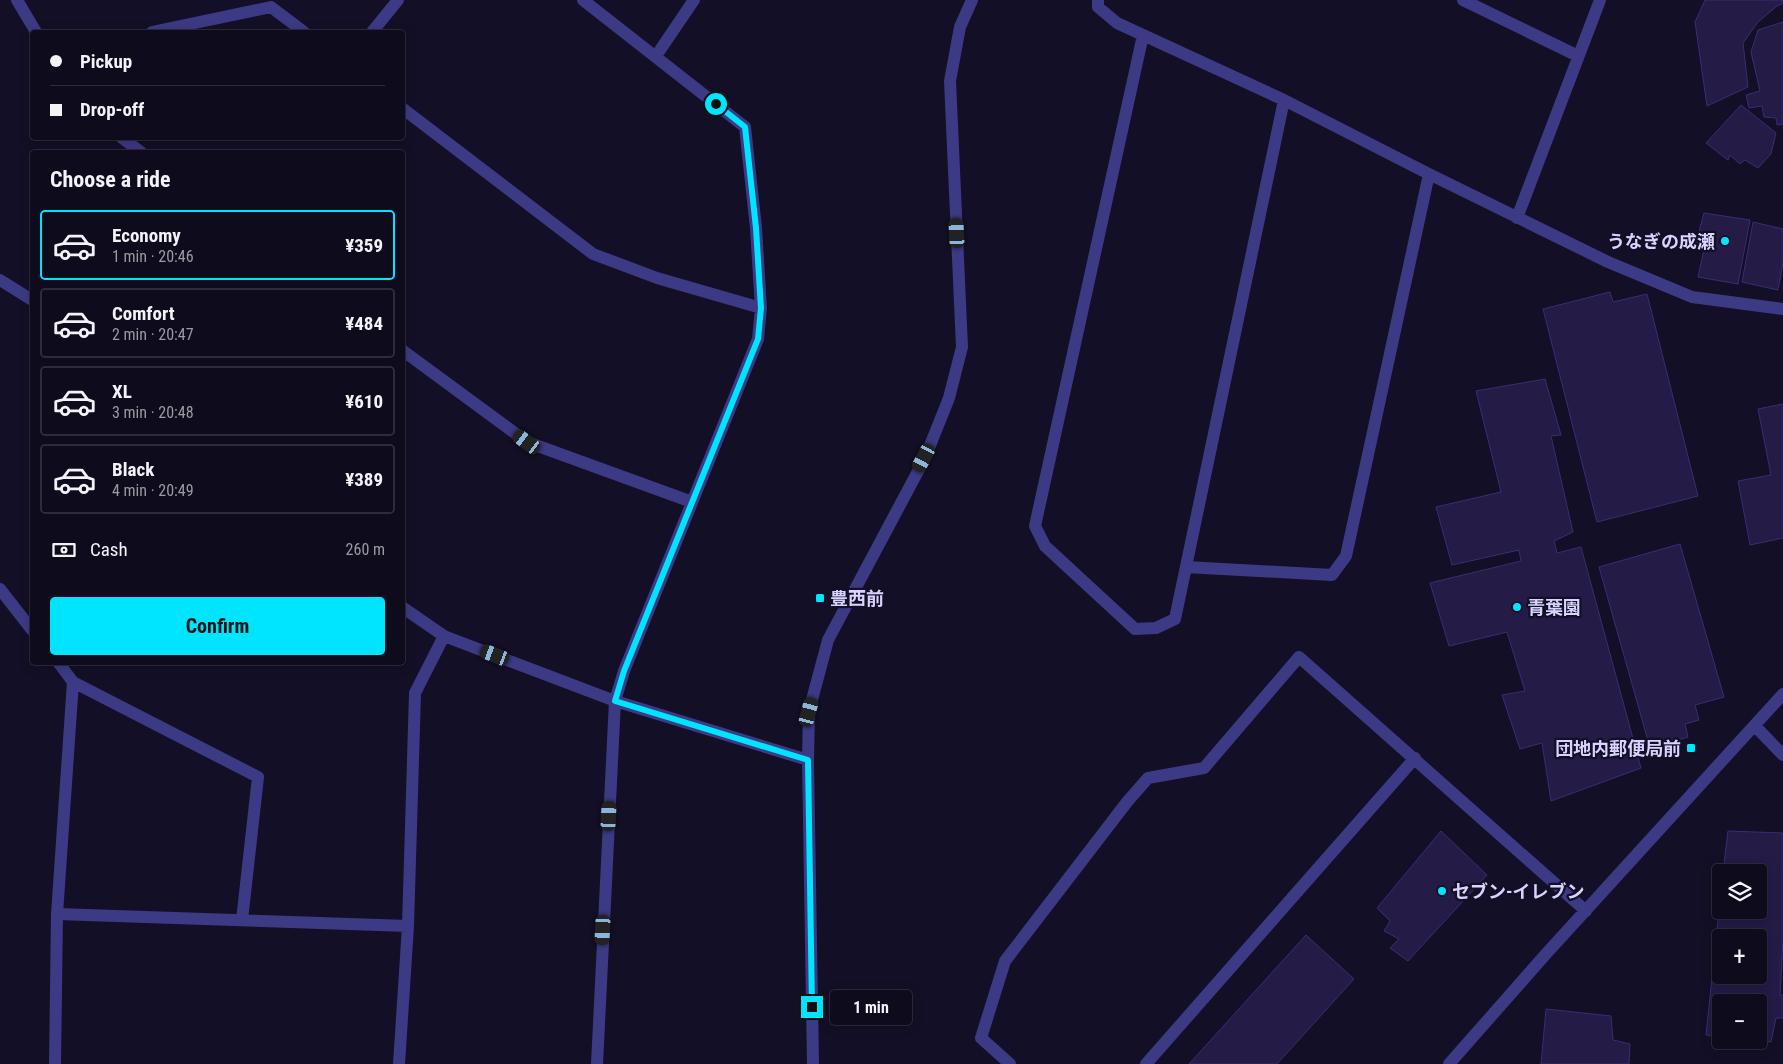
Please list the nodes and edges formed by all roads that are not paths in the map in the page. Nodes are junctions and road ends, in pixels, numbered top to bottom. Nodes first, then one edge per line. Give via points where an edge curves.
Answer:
1 (17, 0) edge
2 (398, 0) edge
3 (583, 0) edge
4 (694, 0) edge
5 (972, 0) edge
6 (1098, 0) edge
7 (1463, 0) edge
8 (1600, 0) edge
9 (35, 30) edge
10 (162, 30) edge
11 (301, 30) edge
12 (374, 30) edge
13 (1143, 35) junction
14 (656, 56) junction
15 (1578, 56) junction
16 (1284, 100) junction
17 (405, 110) edge
18 (125, 140) edge
19 (138, 150) edge
20 (1429, 174) junction
21 (1517, 218) junction
22 (0, 280) edge
23 (30, 299) edge
24 (761, 308) junction
25 (1783, 309) edge
26 (405, 352) edge
27 (692, 502) junction
28 (1186, 567) junction
29 (0, 589) edge
30 (405, 609) edge
31 (30, 627) edge
32 (444, 636) junction
33 (60, 665) edge
34 (73, 682) junction
35 (1783, 694) edge
36 (615, 701) junction
37 (1755, 726) junction
38 (1783, 755) edge
39 (1414, 758) junction
40 (808, 760) junction
41 (1586, 911) junction
42 (57, 914) junction
43 (242, 920) junction
44 (408, 926) junction
45 (55, 1064) edge
46 (399, 1064) edge
47 (596, 1064) edge
48 (813, 1064) edge
49 (1010, 1064) edge
50 (1146, 1064) edge
51 (1449, 1064) edge

1 - 9 street
2 - 12 street
3 - 14 street
4 - 14 street
5 - 40 street via 960,27 950,81 962,347 949,398 924,458 828,640 809,712
6 - 13 street via 1098,7 1117,23
7 - 15 street
8 - 15 street
10 - 11 street via 272,8
13 - 16 street
13 - 28 street via 1035,526 1045,546 1135,629 1156,628 1175,619
14 - 24 street via 745,127
15 - 21 street
16 - 20 street
16 - 28 street
17 - 24 street via 593,254 657,278
18 - 19 street
20 - 21 street
20 - 28 street via 1346,556 1332,576
21 - 25 street via 1608,262 1692,297
22 - 23 street
24 - 27 street via 758,339
26 - 27 street via 527,442
27 - 36 street
29 - 31 street
30 - 32 street
32 - 36 street
32 - 44 street via 415,693
33 - 34 street
34 - 42 street
34 - 43 street via 258,777
35 - 37 street
36 - 40 street
36 - 47 street
37 - 38 street
37 - 41 street
39 - 41 street
39 - 49 street via 1300,657 1204,768 1148,778 1006,961 981,1038
39 - 50 street
40 - 48 street
41 - 51 street
42 - 43 street
42 - 45 street
43 - 44 street
44 - 46 street

